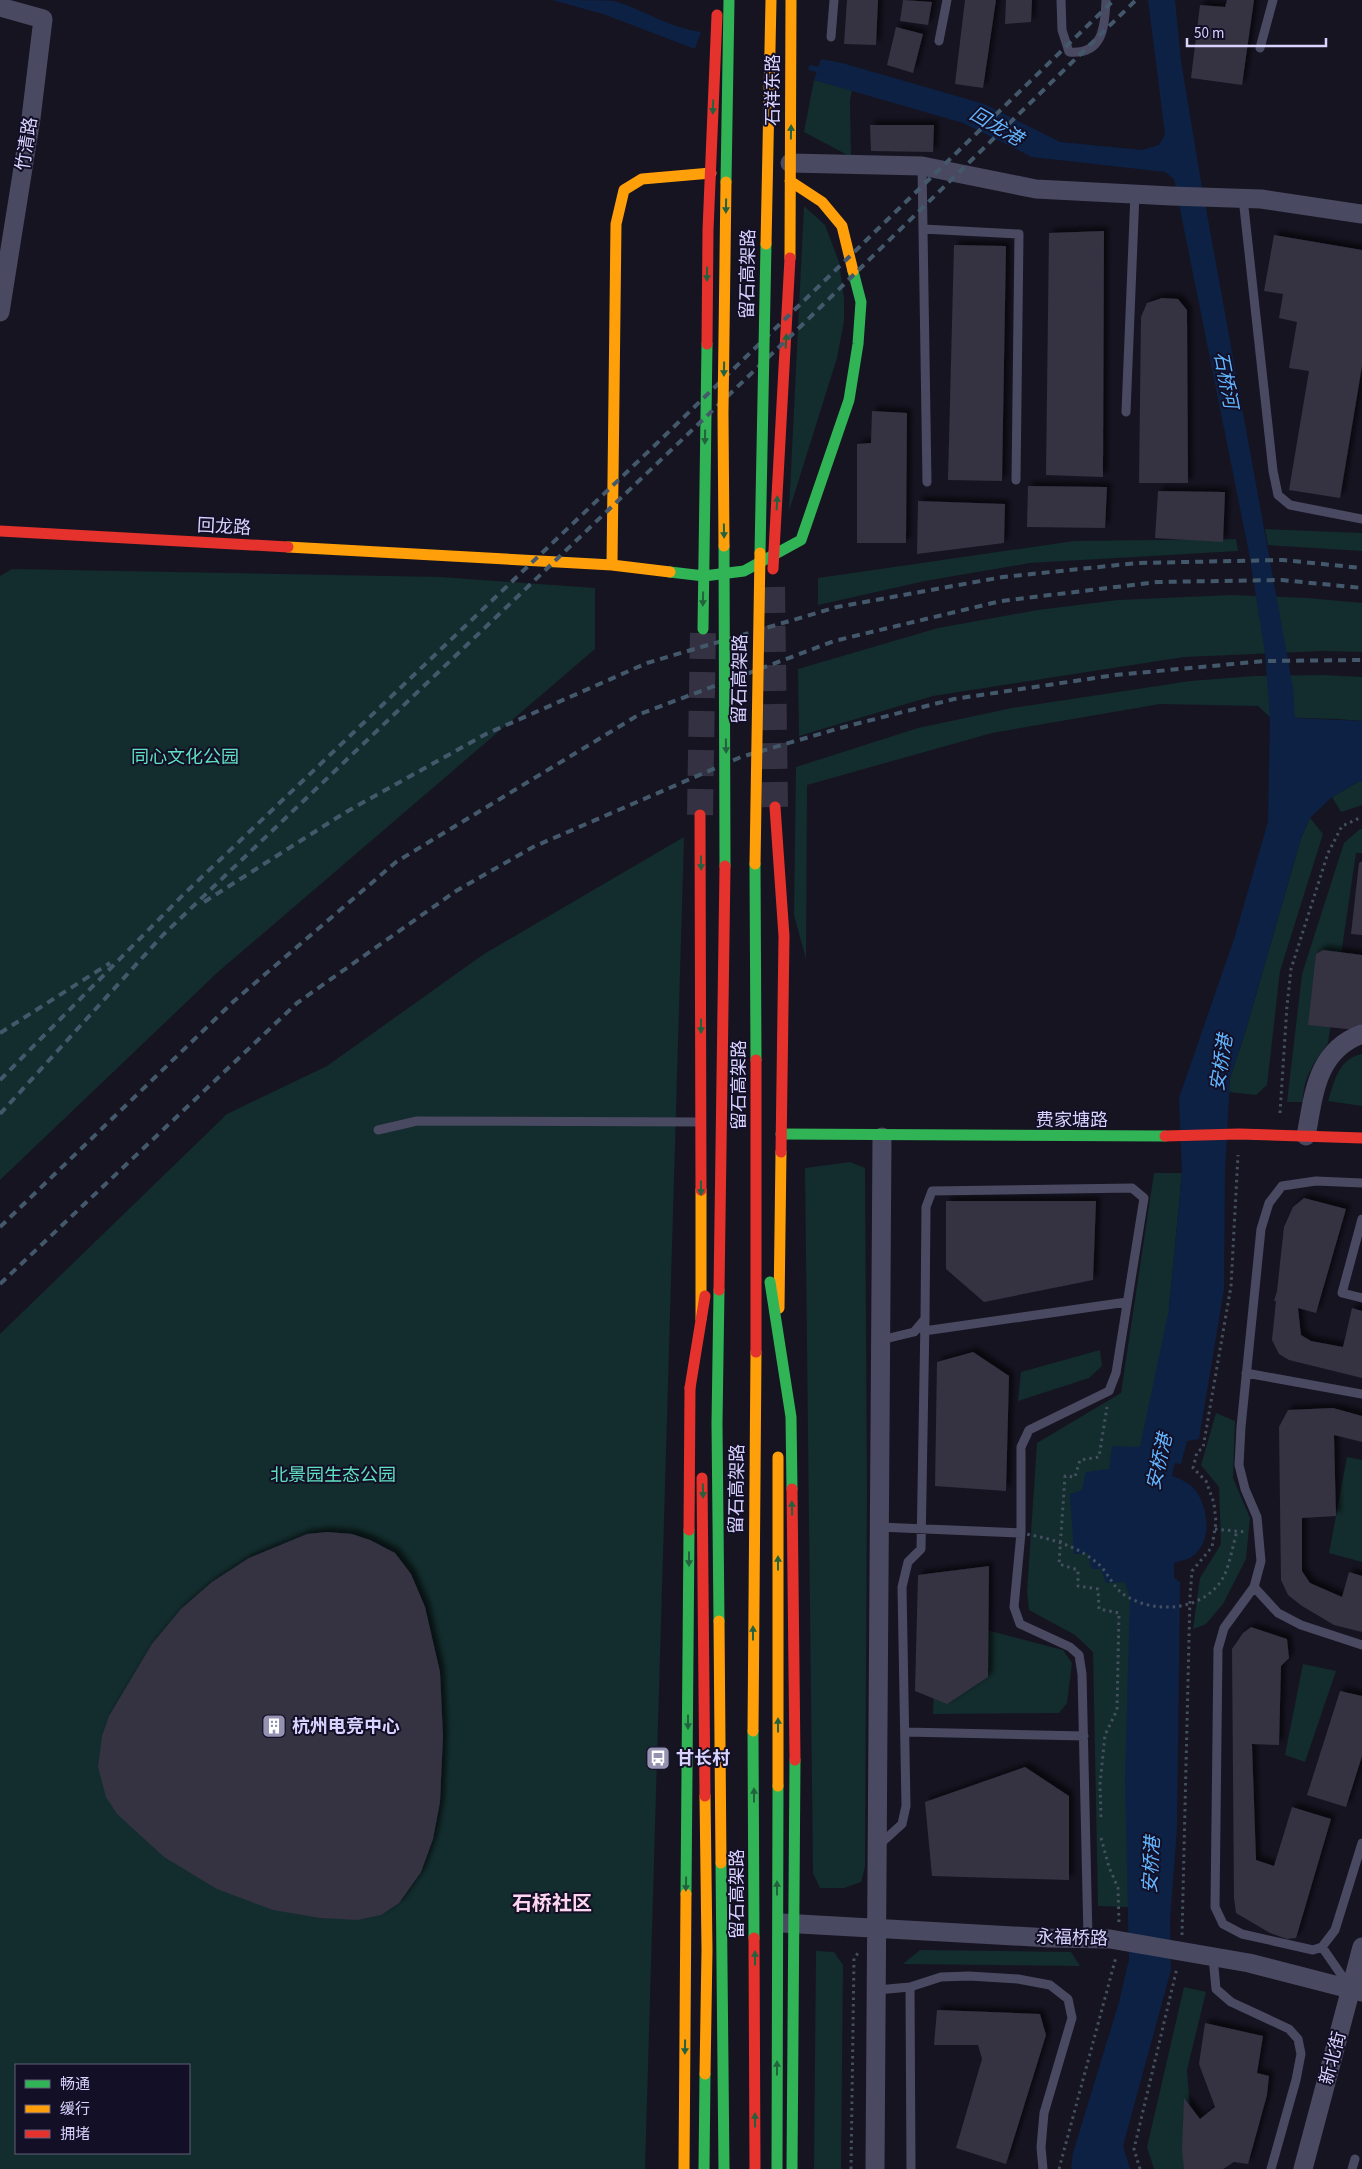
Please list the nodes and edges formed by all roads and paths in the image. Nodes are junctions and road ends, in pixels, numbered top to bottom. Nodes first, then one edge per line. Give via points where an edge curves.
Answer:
1 (718, 0) edge
2 (730, 0) edge
3 (771, 0) edge
4 (791, 0) edge
5 (834, 0) edge
6 (946, 0) edge
7 (1061, 0) edge
8 (1106, 0) edge
9 (1273, 0) edge
10 (0, 7) edge
11 (832, 37) dead end
12 (939, 41) dead end
13 (1260, 48) dead end
14 (770, 88) junction
15 (922, 166) junction
16 (790, 172) junction
17 (711, 173) junction
18 (727, 178) junction
19 (1135, 193) junction
20 (1243, 198) junction
21 (1362, 214) edge
22 (923, 229) junction
23 (0, 312) edge
24 (1126, 412) dead end
25 (1016, 480) dead end
26 (927, 482) dead end
27 (1362, 519) edge
28 (0, 531) edge
29 (774, 555) junction
30 (612, 565) junction
31 (704, 576) junction
32 (772, 579) tunnel mouth
33 (703, 629) tunnel mouth
34 (775, 807) tunnel mouth
35 (700, 815) tunnel mouth
36 (1362, 817) edge
37 (1362, 1034) edge
38 (701, 1122) junction
39 (378, 1130) dead end
40 (781, 1134) junction
41 (1239, 1134) junction
42 (1278, 1135) junction
43 (1306, 1136) junction
44 (882, 1137) junction
45 (1362, 1138) edge
46 (1362, 1183) edge
47 (757, 1202) junction
48 (720, 1208) junction
49 (1362, 1219) edge
50 (1362, 1298) edge
51 (1128, 1302) junction
52 (925, 1319) junction
53 (924, 1331) junction
54 (881, 1340) junction
55 (1246, 1373) junction
56 (1109, 1391) junction
57 (1362, 1394) edge
58 (702, 1406) dead end
59 (778, 1412) dead end
60 (778, 1442) dead end
61 (702, 1465) dead end
62 (879, 1527) junction
63 (921, 1529) junction
64 (1215, 1529) junction
65 (1237, 1531) junction
66 (1021, 1533) junction
67 (1258, 1533) junction
68 (1254, 1587) junction
69 (1362, 1645) edge
70 (905, 1732) junction
71 (1084, 1736) junction
72 (1101, 1821) dead end
73 (1101, 1830) dead end
74 (1362, 1843) edge
75 (878, 1846) junction
76 (777, 1922) junction
77 (877, 1928) junction
78 (1088, 1938) junction
79 (1123, 1941) junction
80 (1322, 1947) junction
81 (1362, 1947) edge
82 (1178, 1950) junction
83 (1214, 1957) junction
84 (910, 1987) junction
85 (877, 1990) junction
86 (1357, 1990) edge
87 (1355, 2159) dead end
88 (684, 2169) edge
89 (704, 2169) edge
90 (724, 2169) edge
91 (755, 2169) edge
92 (777, 2169) edge
93 (792, 2169) edge
94 (851, 2169) edge
95 (875, 2169) edge
96 (911, 2169) edge
97 (1043, 2169) edge
98 (1058, 2169) edge
99 (1140, 2169) edge
100 (1271, 2169) edge
101 (1303, 2169) edge
102 (1352, 2169) edge

1 -> 17 main road
1 - 18 main road, bridge
2 - 18 main road, 留石高架路, bridge
3 - 14 main road, 留石高架路, bridge
4 - 14 main road, bridge
16 -> 4 main road, 石祥东路
5 - 11 lane
6 - 12 lane
7 - 8 lane via 1062,30 1069,52 1083,53 1096,45 1103,29
9 - 13 lane
10 - 23 street, 竹清路 via 43,19 31,118
14 - 47 main road, 留石高架路, bridge via 755,799
15 - 16 street
15 - 19 street via 1036,189
15 - 22 lane
29 -> 16 main road, 石祥东路 via 790,286
16 - 29 main road, 回龙路 via 842,226 861,302 849,400 801,540
17 - 30 main road via 642,179 624,190 616,224
17 -> 31 main road
18 -> 48 main road, 留石高架路, bridge via 723,413 726,791
19 - 20 street
19 - 24 lane
20 - 21 street
20 - 27 lane via 1278,494 1290,505
22 - 25 lane via 1019,234
22 - 26 lane
28 - 30 main road, 回龙路
29 - 31 main road, 回龙路 via 744,571
29 - 32 main road, 石祥东路
30 - 31 main road, 回龙路
31 -> 33 main road
34 - 40 main road via 784,936
35 -> 38 main road
36 - 42 path via 1342,826 1328,853 1291,969
37 - 43 street via 1346,1040 1330,1056 1315,1086
38 - 39 lane via 417,1121
38 -> 58 main road
40 - 44 main road, 费家塘路
40 - 59 main road
41 - 42 main road, 费家塘路
41 - 44 main road, 费家塘路
41 - 64 path via 1231,1286 1203,1448 1197,1452 1193,1468 1206,1480 1214,1503
42 - 43 main road, 费家塘路
43 - 45 main road, 费家塘路
44 - 54 street
46 - 55 lane via 1316,1181 1282,1186 1269,1203 1261,1229
91 -> 47 main road, 留石高架路, bridge via 753,1610
93 -> 47 main road, bridge via 795,1725 791,1417
48 -> 88 main road, bridge via 690,1388
48 - 90 main road, 留石高架路, bridge via 717,1423
49 - 50 lane via 1342,1293
51 - 52 lane via 1144,1198 1132,1188 932,1191 926,1207
51 - 53 lane
51 - 56 lane via 1116,1373
52 - 53 lane
52 - 54 lane via 914,1332
53 - 63 lane
54 - 62 street
55 - 57 lane
55 - 67 lane via 1239,1465 1257,1517
56 - 66 lane via 1029,1430 1021,1447
56 - 72 path via 1099,1456 1080,1460 1075,1477 1065,1476 1059,1564 1078,1570 1078,1586 1098,1589 1099,1609 1119,1613 1117,1710 1105,1735 1100,1784
76 -> 60 main road
61 -> 89 main road via 707,1950
62 - 63 lane
62 - 75 street
63 - 66 lane
63 - 70 lane via 920,1549 908,1562 902,1587
64 - 65 path
64 - 82 path via 1212,1547 1192,1571
65 - 66 path, bridge via 1224,1576 1214,1588 1197,1602 1160,1608 1138,1603 1121,1593 1096,1562 1066,1544
65 - 67 path
66 - 71 lane via 1014,1607 1020,1624 1070,1647 1078,1654 1082,1674
67 - 68 lane via 1260,1561
68 - 69 lane via 1278,1613 1301,1625
68 - 80 lane via 1224,1628 1218,1649 1215,1907 1223,1924 1242,1934 1313,1950
70 - 71 lane
70 - 75 lane via 906,1806 902,1824
71 - 78 lane
73 - 79 path via 1101,1840 1118,1888
74 - 80 lane via 1336,1930
75 - 77 street
76 - 77 street, 永福桥路
92 -> 76 main road
77 - 78 street, 永福桥路
77 - 85 street
77 - 94 path via 854,1958
78 - 79 street, 永福桥路
79 - 82 street, 永福桥路
79 - 98 path
80 - 86 lane
81 - 86 street, 新北街
82 - 83 street, 永福桥路
82 - 99 path via 1134,2149
83 - 86 street, 永福桥路
83 - 100 lane via 1216,1989 1231,2002 1289,2029 1298,2039 1301,2054
84 - 85 lane
84 - 96 lane
84 - 97 lane via 941,1977 1018,1979 1050,1984 1068,1998 1072,2018 1044,2113
85 - 95 street
86 - 101 street, 新北街
87 - 102 lane

